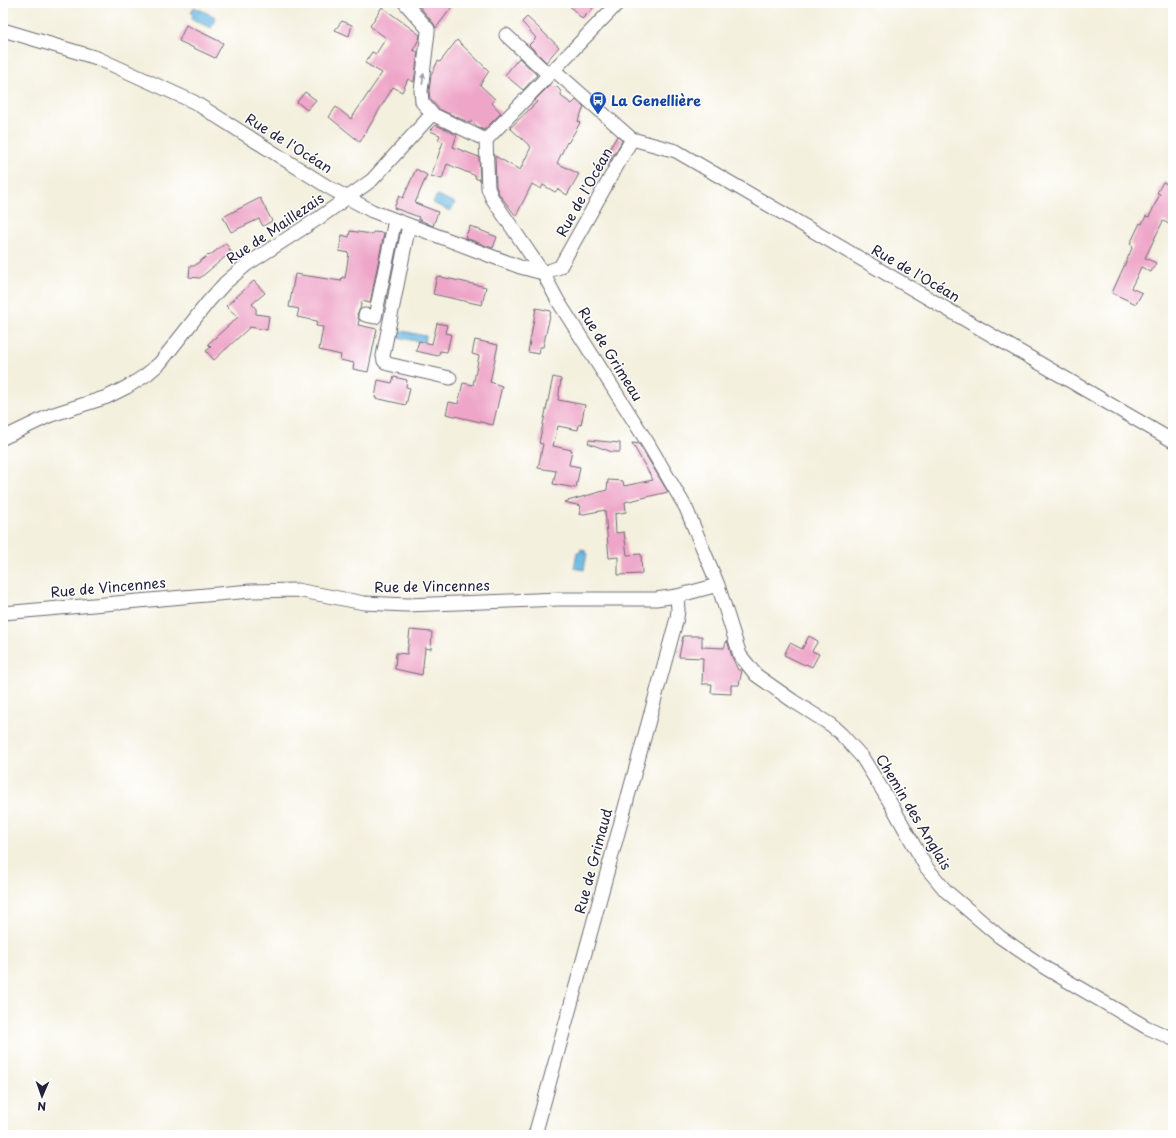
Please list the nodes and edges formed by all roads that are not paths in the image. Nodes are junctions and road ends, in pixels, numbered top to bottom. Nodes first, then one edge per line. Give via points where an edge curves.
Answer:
1 (406, 3) edge
2 (618, 3) edge
3 (3, 30) edge
4 (506, 35) dead end
5 (552, 73) junction
6 (432, 114) junction
7 (632, 139) junction
8 (486, 140) junction
9 (347, 198) junction
10 (395, 220) junction
11 (409, 225) junction
12 (543, 273) junction
13 (365, 315) dead end
14 (450, 378) dead end
15 (3, 438) edge
16 (1173, 441) edge
17 (718, 585) junction
18 (677, 596) junction
19 (3, 613) edge
20 (1173, 1039) edge
21 (535, 1135) edge

6 -> 1 street via 422,102 421,91 428,29
2 - 5 street
3 - 9 street, Rue de l'Océan via 97,58 194,102
4 - 5 street
5 - 7 street
5 - 8 street
6 - 8 street
6 - 9 street, Rue de Maillezais via 372,180
7 - 12 street, Rue de l'Océan via 560,266
7 - 16 street, Rue de l'Océan via 676,151
8 - 12 street, Rue de Grimeau via 488,188 492,198
9 - 10 street, Rue de l'Océan
9 - 15 street, Rue de Maillezais via 246,265 225,283 160,364 146,374 107,397 51,415
10 - 11 street, Rue de l'Océan
10 - 13 street via 375,317
11 - 12 street, Rue de l'Océan via 520,267
11 - 14 street via 384,361
12 - 17 street, Rue de Grimeau via 686,508
17 - 18 street, Rue de Vincennes
17 - 20 street, Chemin des Anglais via 740,655 756,676 831,725 862,757 926,868 946,891 1000,937 1047,969 1146,1027
18 - 19 street, Rue de Vincennes via 656,599 559,599 407,605 364,603 297,590 251,591
18 - 21 street, Rue de Grimaud via 677,618

